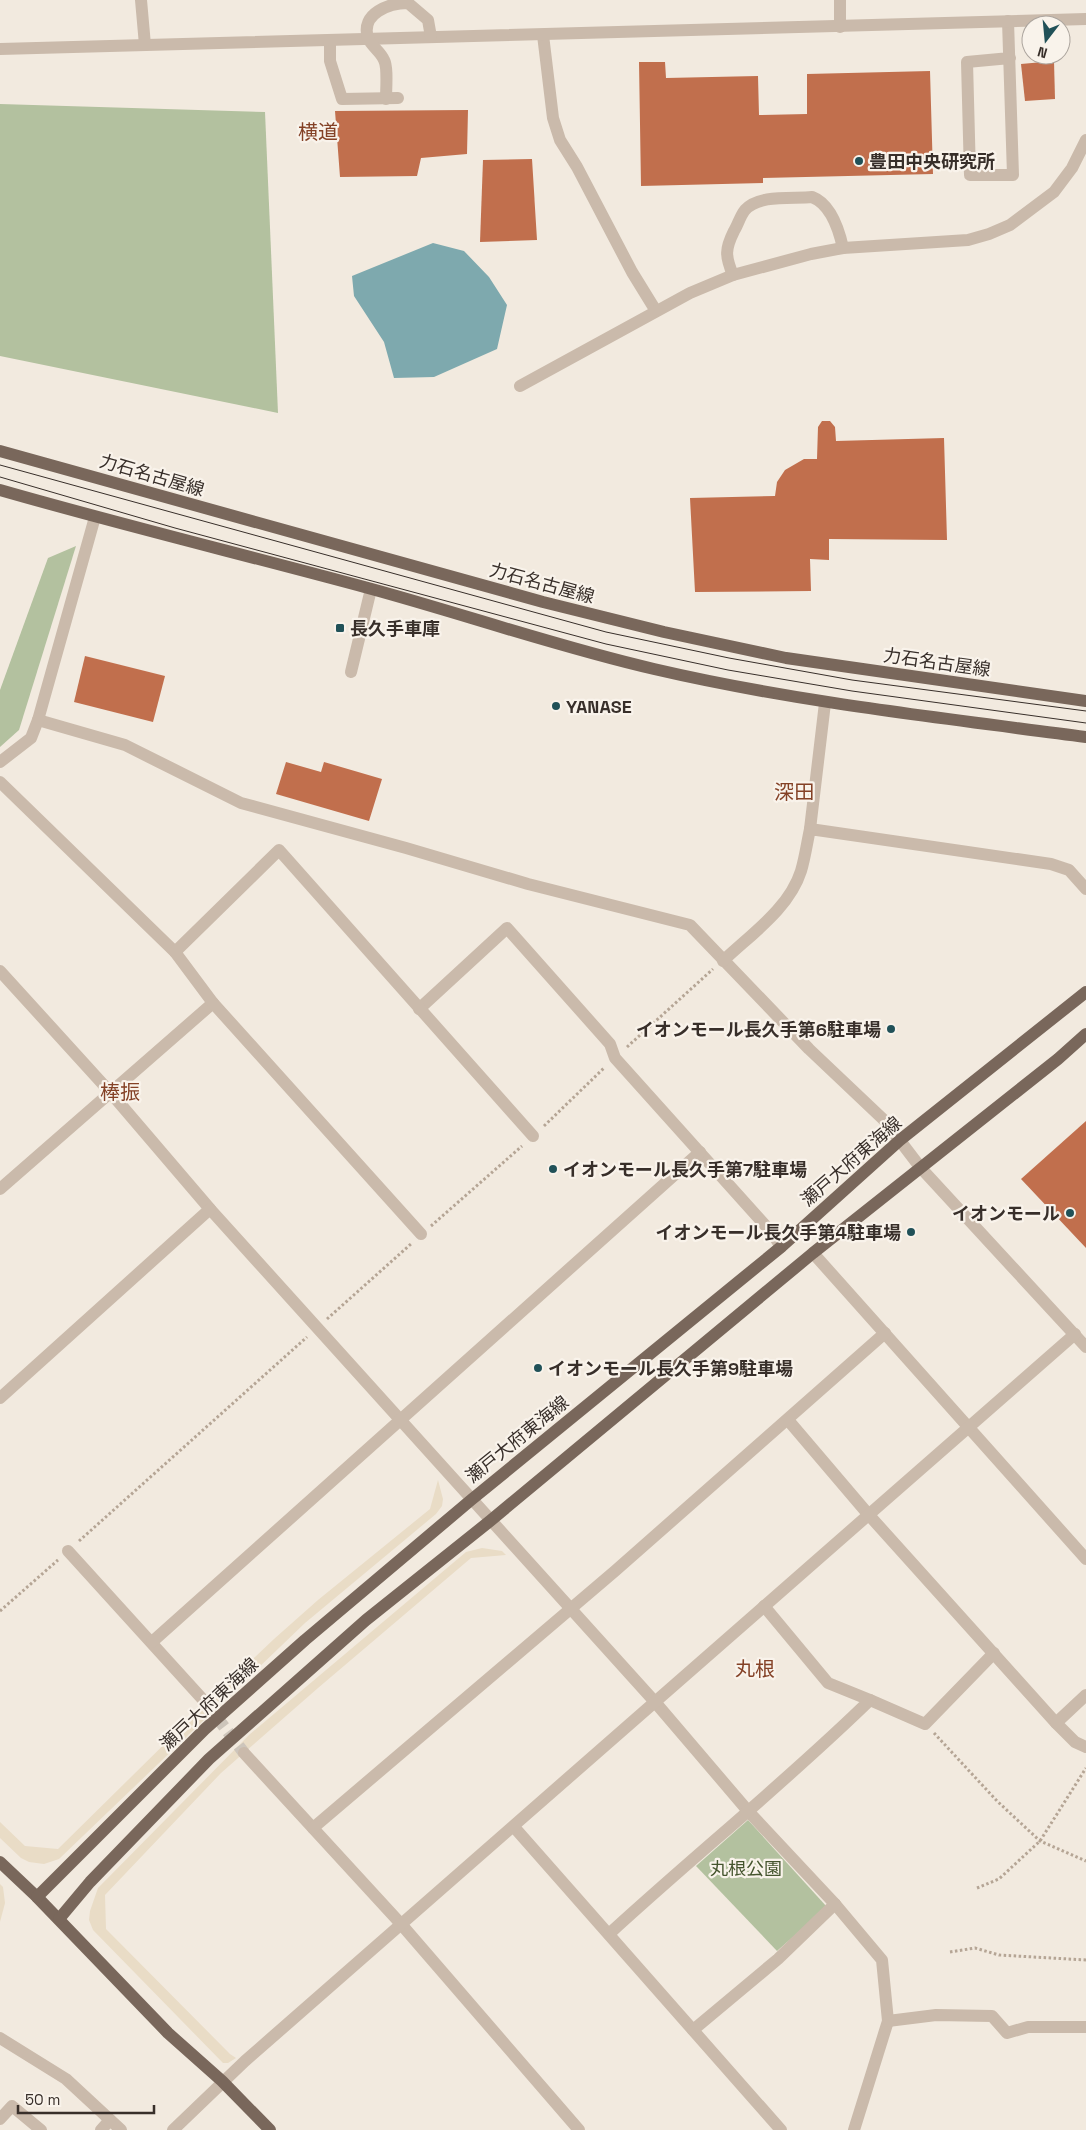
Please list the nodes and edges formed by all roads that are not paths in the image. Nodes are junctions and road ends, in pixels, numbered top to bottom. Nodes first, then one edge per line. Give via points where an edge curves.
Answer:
1 (141, 0) edge
2 (840, 0) edge
3 (1086, 19) edge
4 (1008, 21) junction
5 (840, 27) junction
6 (543, 35) junction
7 (431, 37) junction
8 (368, 38) junction
9 (330, 40) junction
10 (145, 45) junction
11 (0, 49) edge
12 (1010, 58) junction
13 (1086, 140) edge
14 (843, 248) junction
15 (733, 275) junction
16 (656, 311) junction
17 (520, 386) dead end
18 (0, 451) edge
19 (0, 490) edge
20 (95, 517) junction
21 (371, 589) junction
22 (351, 672) dead end
23 (1086, 701) edge
24 (825, 703) junction
25 (38, 720) junction
26 (1086, 737) edge
27 (0, 762) edge
28 (0, 782) edge
29 (810, 829) junction
30 (1086, 889) edge
31 (175, 952) junction
32 (722, 960) junction
33 (0, 970) edge
34 (1086, 992) edge
35 (213, 1003) junction
36 (419, 1008) junction
37 (1086, 1034) edge
38 (110, 1092) junction
39 (533, 1136) road end
40 (900, 1140) junction
41 (700, 1152) junction
42 (920, 1167) junction
43 (0, 1189) edge
44 (210, 1210) junction
45 (421, 1234) road end
46 (781, 1247) junction
47 (813, 1253) junction
48 (885, 1333) junction
49 (1075, 1334) junction
50 (1086, 1347) edge
51 (0, 1398) edge
52 (402, 1420) junction
53 (788, 1420) junction
54 (968, 1426) junction
55 (470, 1500) junction
56 (868, 1514) junction
57 (490, 1521) junction
58 (68, 1551) road end
59 (1086, 1559) edge
60 (764, 1606) junction
61 (571, 1608) junction
62 (152, 1642) junction
63 (994, 1654) junction
64 (1086, 1695) edge
65 (870, 1700) junction
66 (655, 1702) junction
67 (206, 1703) tunnel mouth
68 (1056, 1723) junction
69 (1086, 1747) edge
70 (244, 1752) tunnel mouth
71 (748, 1811) junction
72 (514, 1827) junction
73 (314, 1828) junction
74 (0, 1862) edge
75 (37, 1897) junction
76 (835, 1904) junction
77 (59, 1919) junction
78 (401, 1924) junction
79 (609, 1934) junction
80 (888, 2021) junction
81 (1086, 2027) edge
82 (693, 2030) junction
83 (0, 2038) edge
84 (222, 2081) junction
85 (0, 2118) edge
86 (110, 2120) junction
87 (41, 2130) edge
88 (101, 2130) edge
89 (121, 2130) edge
90 (173, 2130) edge
91 (270, 2130) edge
92 (579, 2130) edge
93 (781, 2130) edge
94 (854, 2130) edge

1 - 10 street
2 - 5 street
3 - 4 street
4 - 5 street
4 - 12 street
5 - 6 street
6 - 7 street
6 - 16 street via 560,140
7 - 8 street
7 - 8 street via 428,20 408,3 394,3 376,11 368,23
8 - 9 street
8 - 9 street via 385,61 392,98 342,99 330,61
9 - 10 street
10 - 11 street
12 - 12 street via 1013,175 970,175 967,62
13 - 14 street via 1072,168 1054,192 1010,225 968,240
14 - 15 street
14 - 15 street via 840,232 819,200 812,197 764,200 745,211 728,245 727,260
15 - 16 street
16 - 17 street
18 - 23 main road, 力石名古屋線 via 664,632 786,658
19 - 20 main road
20 - 21 main road
20 - 25 street
21 - 22 street
21 - 24 main road via 655,669
24 - 26 main road
24 - 29 street
25 - 27 street via 31,738
25 - 32 street via 125,745 241,803 528,884 690,925
28 - 31 street
29 - 30 street via 1051,864 1070,870
29 - 32 street via 801,871 783,905
31 - 35 street
31 - 36 street via 278,850
32 - 40 street via 885,1121
33 - 38 street
34 - 40 main road, 瀬戸大府東海線
35 - 38 street
35 - 45 street
36 - 39 street
36 - 41 street via 507,928 610,1044 615,1058
37 - 42 main road
38 - 43 street
38 - 44 street
40 - 42 street
40 - 46 main road, 瀬戸大府東海線
41 - 46 street
41 - 52 street
42 - 47 main road
42 - 49 street
44 - 51 street
44 - 52 street
46 - 55 main road, 瀬戸大府東海線
47 - 48 street
47 - 57 main road
48 - 53 street
48 - 54 street
49 - 50 street
49 - 54 street
52 - 55 street
52 - 62 street
53 - 56 street
53 - 61 street
54 - 56 street
54 - 59 street
55 - 57 street
55 - 75 main road, 瀬戸大府東海線 via 205,1728
56 - 60 street
56 - 63 street
57 - 61 street
57 - 77 main road via 366,1620 209,1759 90,1882
58 - 62 street
60 - 65 street via 828,1683
60 - 66 street
61 - 66 street
61 - 73 street
62 - 67 street
63 - 65 street via 925,1724
63 - 68 street
64 - 68 street
65 - 71 street
66 - 71 street
66 - 72 street
68 - 69 street via 1075,1742
70 - 73 street
71 - 76 street
71 - 79 street
72 - 78 street
72 - 79 street
73 - 78 street
74 - 75 main road
75 - 77 main road
76 - 80 street via 882,1960
76 - 82 street via 778,1960
77 - 84 main road via 168,2033
78 - 84 street
78 - 92 street
79 - 82 street
80 - 81 street via 936,2015 992,2016 1007,2033 1028,2027
80 - 94 street
82 - 93 street
83 - 86 street via 66,2079
84 - 90 street
84 - 91 main road
85 - 87 street via 12,2106
86 - 88 street
86 - 89 street

